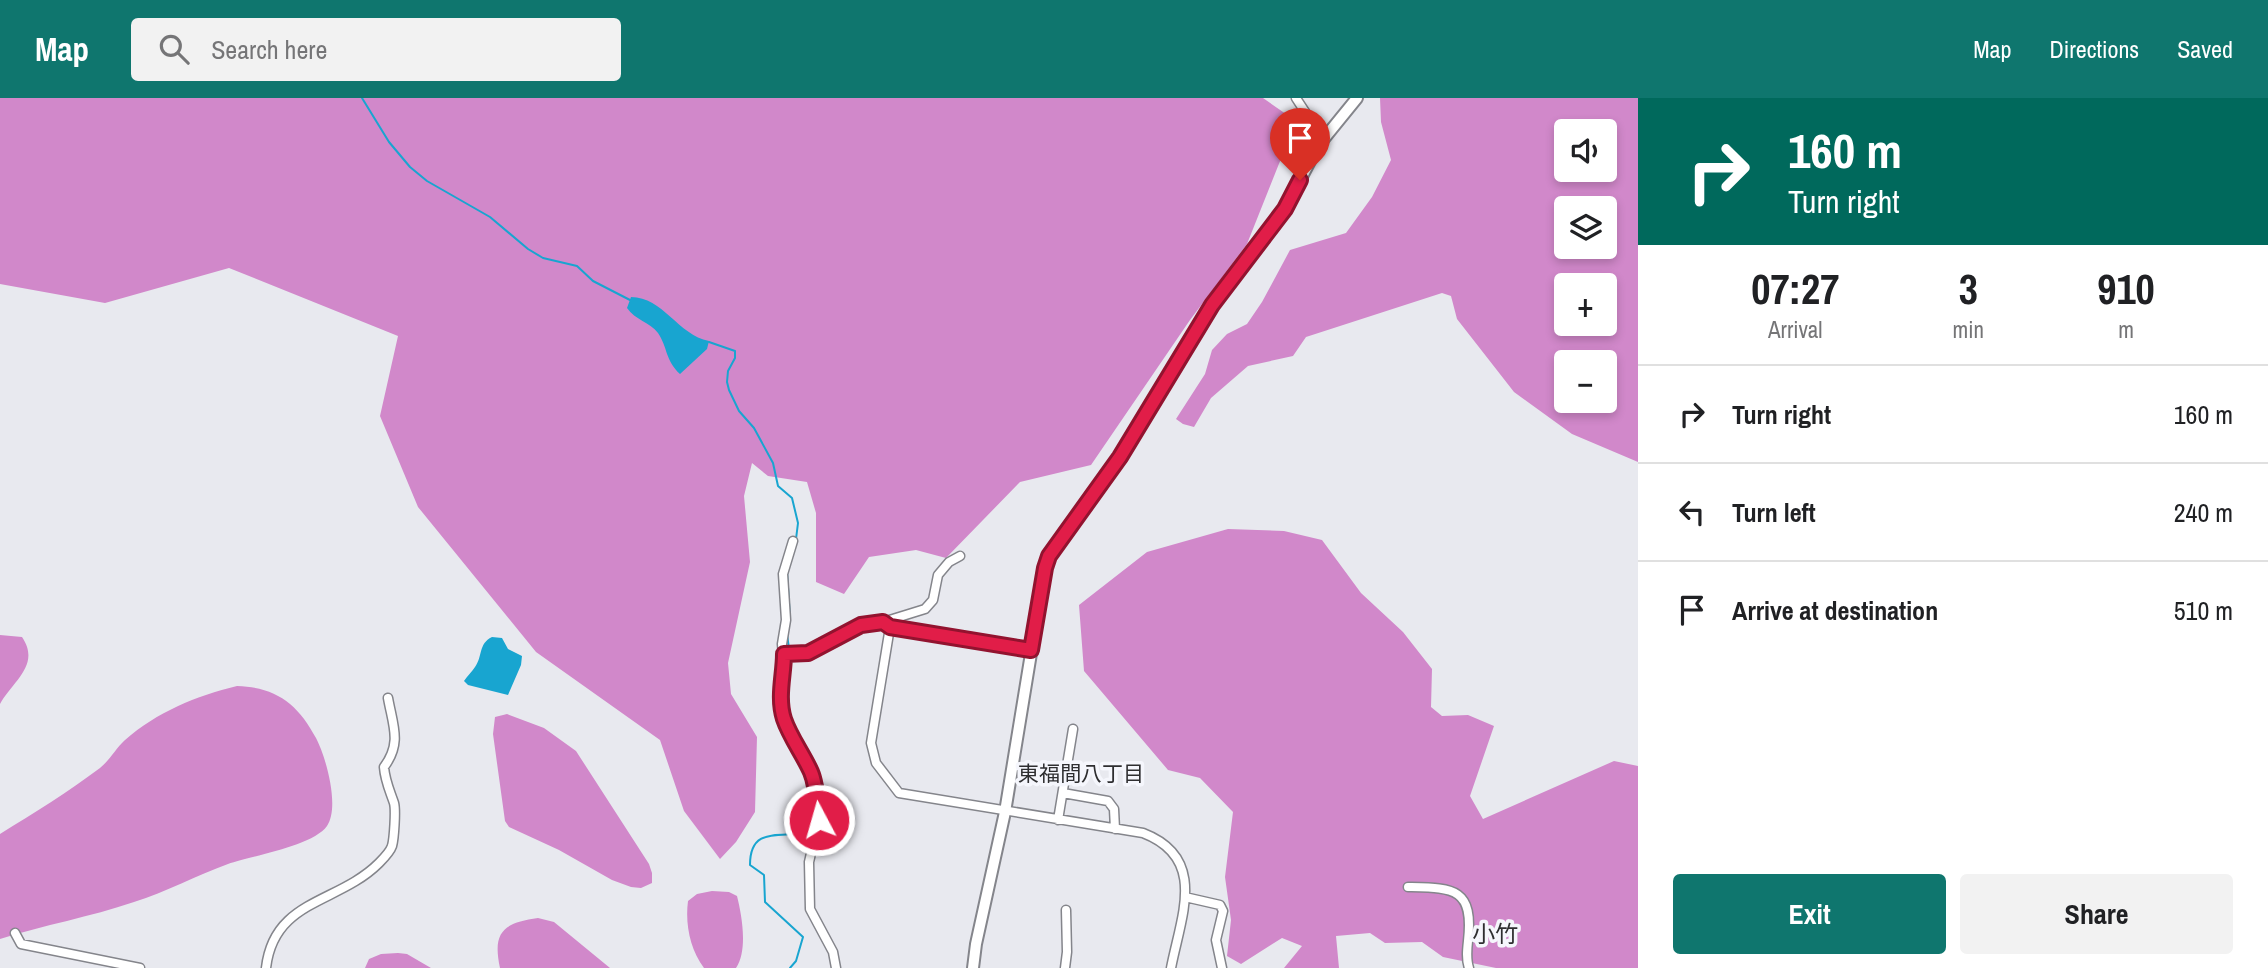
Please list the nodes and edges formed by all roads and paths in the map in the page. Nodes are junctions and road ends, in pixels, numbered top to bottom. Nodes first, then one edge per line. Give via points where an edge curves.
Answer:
1 (1296, 98) edge
2 (1357, 98) edge
3 (1328, 134) junction
4 (793, 541) dead end
5 (960, 556) dead end
6 (887, 624) junction
7 (1031, 650) junction
8 (784, 654) junction
9 (388, 698) dead end
10 (1073, 729) dead end
11 (1063, 793) junction
12 (1005, 812) junction
13 (1058, 820) junction
14 (1115, 829) junction
15 (1408, 887) dead end
16 (1185, 897) junction
17 (1066, 910) dead end
18 (15, 933) dead end
19 (140, 968) edge
20 (266, 968) edge
21 (835, 968) edge
22 (973, 968) edge
23 (1065, 968) edge
24 (1171, 968) edge
25 (1222, 968) edge
26 (1469, 968) edge

1 - 3 street via 1311,121
2 - 3 street
3 - 7 street via 1285,209 1212,305 1120,457 1049,556
4 - 8 street via 783,574
5 - 6 street via 938,575 930,605
6 - 7 street
6 - 8 street via 861,625 808,653
6 - 12 street via 872,743 876,763 899,793
7 - 12 street
8 - 21 street via 780,684 784,719 810,770 818,808 809,862 810,909 833,952
9 - 20 street via 396,740 384,767 395,808 392,847 373,869 282,926 270,945
10 - 11 street
11 - 13 street
11 - 14 street via 1108,801 1114,809
12 - 13 street
12 - 22 street
13 - 14 street
14 - 16 street via 1143,833 1170,847 1183,868
15 - 26 street via 1446,888 1464,900 1469,918
16 - 24 street
16 - 25 street via 1220,905 1223,911 1216,940
17 - 23 street
18 - 19 street via 21,944

